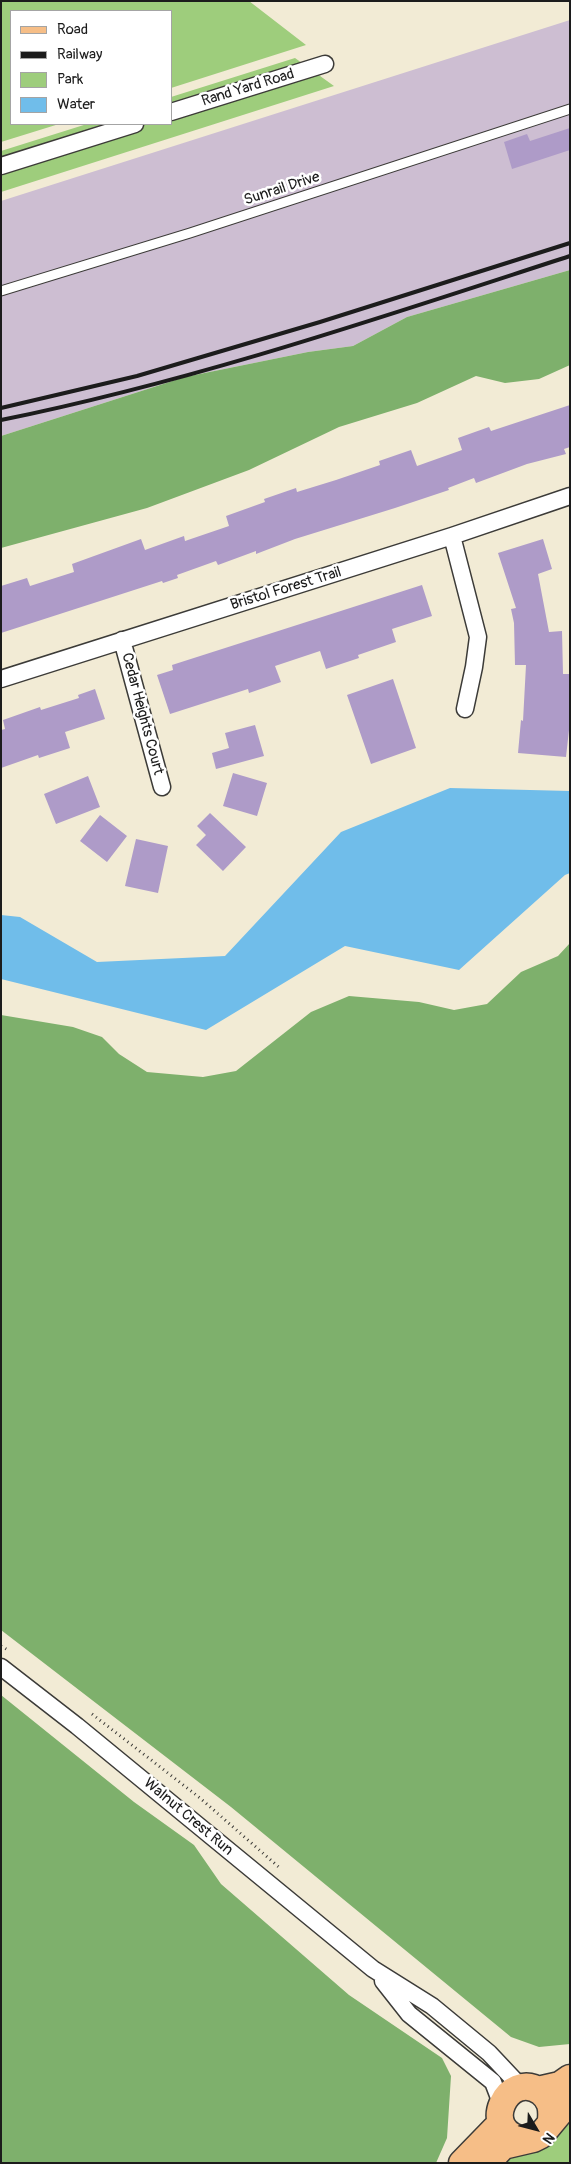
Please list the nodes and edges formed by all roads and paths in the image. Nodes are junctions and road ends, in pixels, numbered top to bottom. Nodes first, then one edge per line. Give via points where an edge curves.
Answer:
1 (325, 64) dead end
2 (570, 109) edge
3 (172, 112) edge
4 (132, 125) edge
5 (1, 166) edge
6 (1, 291) edge
7 (570, 496) edge
8 (452, 536) junction
9 (122, 640) junction
10 (1, 680) edge
11 (465, 709) dead end
12 (162, 787) dead end
13 (1, 1646) edge
14 (9, 1651) dead end
15 (1, 1667) edge
16 (84, 1708) dead end
17 (288, 1875) dead end
18 (374, 1969) junction
19 (570, 2078) edge
20 (515, 2100) junction
21 (570, 2100) edge
22 (551, 2120) junction
23 (525, 2140) junction
24 (462, 2163) edge
25 (487, 2163) edge

1 - 3 street, Rand Yard Road
2 - 6 lane, Sunrail Drive via 200,230
4 - 5 street
7 - 8 street, Bristol Forest Trail
8 - 9 street, Bristol Forest Trail
8 - 11 street via 478,636
9 - 10 street, Bristol Forest Trail
9 - 12 street, Cedar Heights Court
13 - 14 path
15 - 18 street, Walnut Crest Run
16 - 17 path via 200,1798
18 - 20 street, Walnut Crest Run via 409,2014
18 - 20 street, Walnut Crest Run via 432,2006 488,2053
19 - 20 main road via 560,2085
20 - 22 main road via 550,2103
20 - 23 main road via 509,2134
20 - 24 main road via 493,2133
21 - 22 main road
22 - 23 main road via 541,2135
23 - 25 main road via 504,2146

